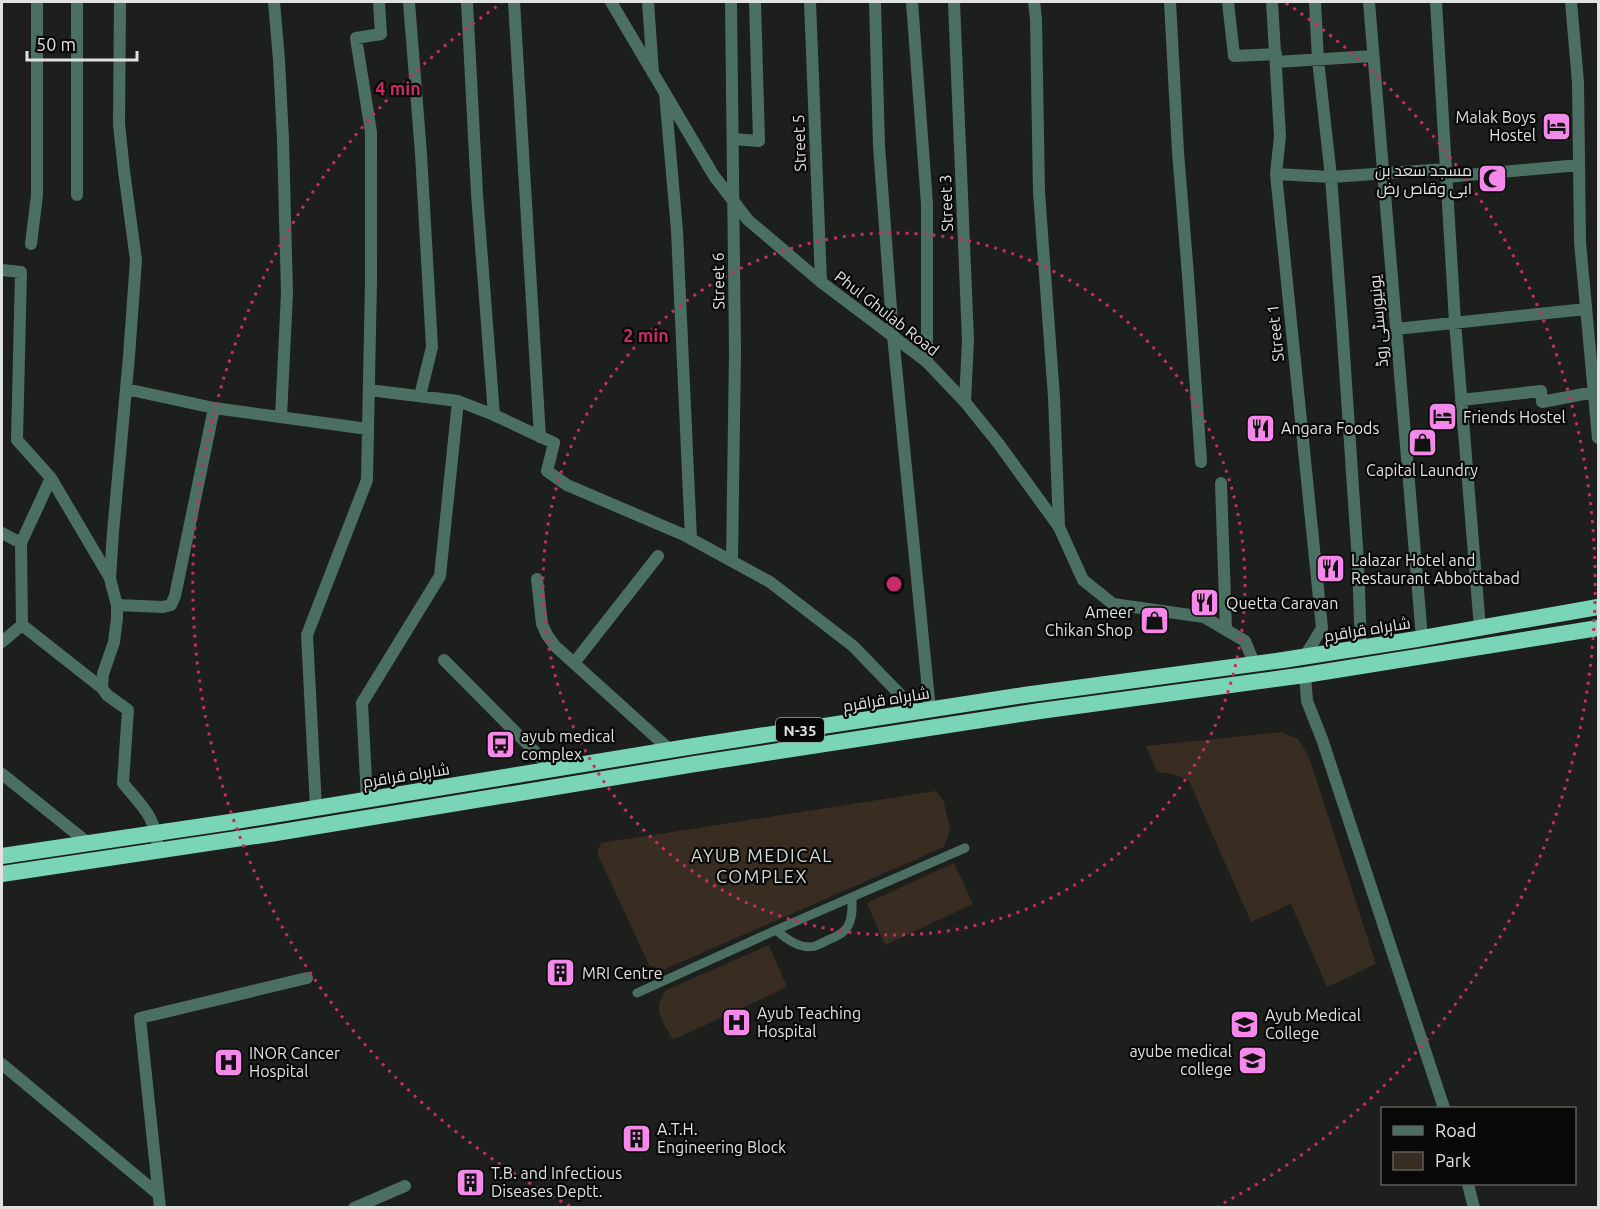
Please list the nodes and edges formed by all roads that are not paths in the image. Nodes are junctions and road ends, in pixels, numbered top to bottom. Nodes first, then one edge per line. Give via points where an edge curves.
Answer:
1 (37, 2) edge
2 (77, 2) edge
3 (120, 2) edge
4 (274, 2) edge
5 (379, 2) edge
6 (409, 2) edge
7 (467, 2) edge
8 (514, 2) edge
9 (612, 2) edge
10 (648, 2) edge
11 (731, 2) edge
12 (755, 2) edge
13 (810, 2) edge
14 (875, 2) edge
15 (912, 2) edge
16 (954, 2) edge
17 (1034, 2) edge
18 (1170, 2) edge
19 (1228, 2) edge
20 (1272, 2) edge
21 (1315, 2) edge
22 (1369, 2) edge
23 (1436, 2) edge
24 (1571, 2) edge
25 (1373, 56) junction
26 (1276, 58) junction
27 (1318, 60) junction
28 (653, 73) junction
29 (665, 93) junction
30 (733, 139) junction
31 (1579, 165) junction
32 (1382, 173) junction
33 (1446, 173) junction
34 (1276, 174) junction
35 (1331, 177) junction
36 (77, 195) dead end
37 (734, 202) junction
38 (31, 244) dead end
39 (2, 270) edge
40 (821, 282) junction
41 (1590, 312) edge
42 (1455, 322) junction
43 (1396, 329) junction
44 (893, 336) junction
45 (927, 362) junction
46 (1595, 376) edge
47 (126, 389) junction
48 (369, 390) junction
49 (1594, 392) junction
50 (420, 396) junction
51 (1461, 400) junction
52 (458, 401) junction
53 (966, 402) junction
54 (214, 408) junction
55 (494, 415) junction
56 (281, 417) junction
57 (368, 429) junction
58 (540, 437) junction
59 (1599, 438) edge
60 (1201, 462) dead end
61 (51, 478) junction
62 (1221, 483) dead end
63 (1059, 527) junction
64 (2, 533) edge
65 (691, 539) junction
66 (21, 543) junction
67 (658, 556) dead end
68 (732, 561) junction
69 (110, 579) junction
70 (537, 579) dead end
71 (117, 604) junction
72 (1599, 607) edge
73 (22, 625) junction
74 (1480, 628) junction
75 (1599, 628) edge
76 (1226, 630) junction
77 (1422, 638) junction
78 (2, 642) edge
79 (1361, 648) junction
80 (1305, 656) junction
81 (444, 660) dead end
82 (574, 663) junction
83 (1254, 663) junction
84 (1305, 675) junction
85 (102, 688) junction
86 (923, 711) junction
87 (670, 750) junction
88 (552, 770) junction
89 (2, 774) edge
90 (367, 800) junction
91 (316, 808) junction
92 (157, 834) junction
93 (88, 843) junction
94 (965, 848) dead end
95 (158, 851) junction
96 (2, 856) edge
97 (2, 874) edge
98 (852, 898) junction
99 (777, 930) junction
100 (307, 978) dead end
101 (637, 993) dead end
102 (2, 1064) edge
103 (1444, 1107) edge
104 (1468, 1185) edge
105 (405, 1186) dead end
106 (158, 1194) junction
107 (160, 1208) edge
108 (354, 1208) edge
109 (1474, 1208) edge

1 - 38 street via 37,195
2 - 36 street
3 - 47 street via 119,124 136,260
4 - 56 street via 287,293
5 - 48 street via 381,34 356,38 371,132
6 - 50 street via 432,347
7 - 55 street
8 - 58 street
9 - 28 street, Phul Ghulab Road
10 - 28 street
11 - 30 street, Street 6
12 - 30 street via 759,141
13 - 40 street, Street 5
14 - 44 street via 879,146
15 - 45 street via 927,204
16 - 53 street, Street 3 via 968,340
17 - 63 street via 1039,192
18 - 60 street
19 - 26 street via 1234,56
20 - 26 street, Street 1
21 - 27 street
22 - 25 street, یونیورسٹی روڈ
23 - 33 street
24 - 31 street via 1578,82
25 - 27 street
25 - 32 street, یونیورسٹی روڈ
26 - 27 street
26 - 34 street, Street 1 via 1280,136
27 - 35 street
28 - 29 street, Phul Ghulab Road
29 - 37 street, Phul Ghulab Road
29 - 65 street via 677,231
30 - 37 street, Street 6
31 - 33 street
31 - 41 street via 1580,242
32 - 33 street
32 - 35 street
32 - 43 street, یونیورسٹی روڈ
33 - 42 street
34 - 35 street
34 - 80 street, Street 1 via 1322,628
35 - 79 street
37 - 40 street, Phul Ghulab Road via 748,220
37 - 68 street, Street 6
39 - 61 street via 21,272 17,440
40 - 44 street, Phul Ghulab Road
41 - 42 street
41 - 46 street
42 - 43 street
42 - 51 street
43 - 77 street, یونیورسٹی روڈ
44 - 45 street, Phul Ghulab Road
44 - 86 street
45 - 53 street, Phul Ghulab Road
46 - 49 street
47 - 54 street
47 - 69 street
48 - 50 street
48 - 57 street
49 - 51 street via 1542,402 1541,391
49 - 59 street
50 - 52 street
51 - 74 street
52 - 55 street
52 - 90 street via 440,576 362,703
53 - 63 street, Phul Ghulab Road
54 - 56 street
54 - 71 street via 171,605
55 - 58 street
56 - 57 street
57 - 91 street via 367,480 307,635
58 - 65 street via 554,443 547,471 567,485
61 - 66 street
61 - 69 street
62 - 76 street
63 - 76 street, Phul Ghulab Road via 1083,580 1113,604 1204,618
64 - 66 street
65 - 68 street
66 - 73 street
67 - 82 street
68 - 86 street via 770,582 853,646
69 - 71 street
70 - 82 street via 542,624 555,646
71 - 85 street via 114,642
72 - 74 highway, شاہراہ قراقرم / N-35
73 - 78 street
73 - 85 street
74 - 77 highway, شاہراہ قراقرم / N-35
75 - 84 highway, N-35
76 - 83 street, Phul Ghulab Road via 1245,641
77 - 79 highway, شاہراہ قراقرم / N-35
79 - 80 highway, شاہراہ قراقرم / N-35
80 - 83 highway, شاہراہ قراقرم / N-35
81 - 88 street
82 - 87 street
83 - 86 highway, شاہراہ قراقرم / N-35
84 - 95 highway, N-35 via 1025,713
84 - 103 street via 1307,701
85 - 92 street via 128,710 123,783 147,812
86 - 87 highway, شاہراہ قراقرم / N-35
87 - 88 highway, شاہراہ قراقرم / N-35
88 - 90 highway, شاہراہ قراقرم / N-35
89 - 93 street
90 - 91 highway, شاہراہ قراقرم / N-35
91 - 92 highway, شاہراہ قراقرم / N-35
92 - 93 highway, شاہراہ قراقرم / N-35
92 - 95 street
93 - 96 highway, شاہراہ قراقرم / N-35
94 - 98 street
95 - 97 highway, N-35
98 - 99 street
98 - 99 street via 848,928 814,947 795,943
99 - 101 street
100 - 106 street via 140,1018
102 - 106 street
104 - 109 street
105 - 108 street
106 - 107 street

